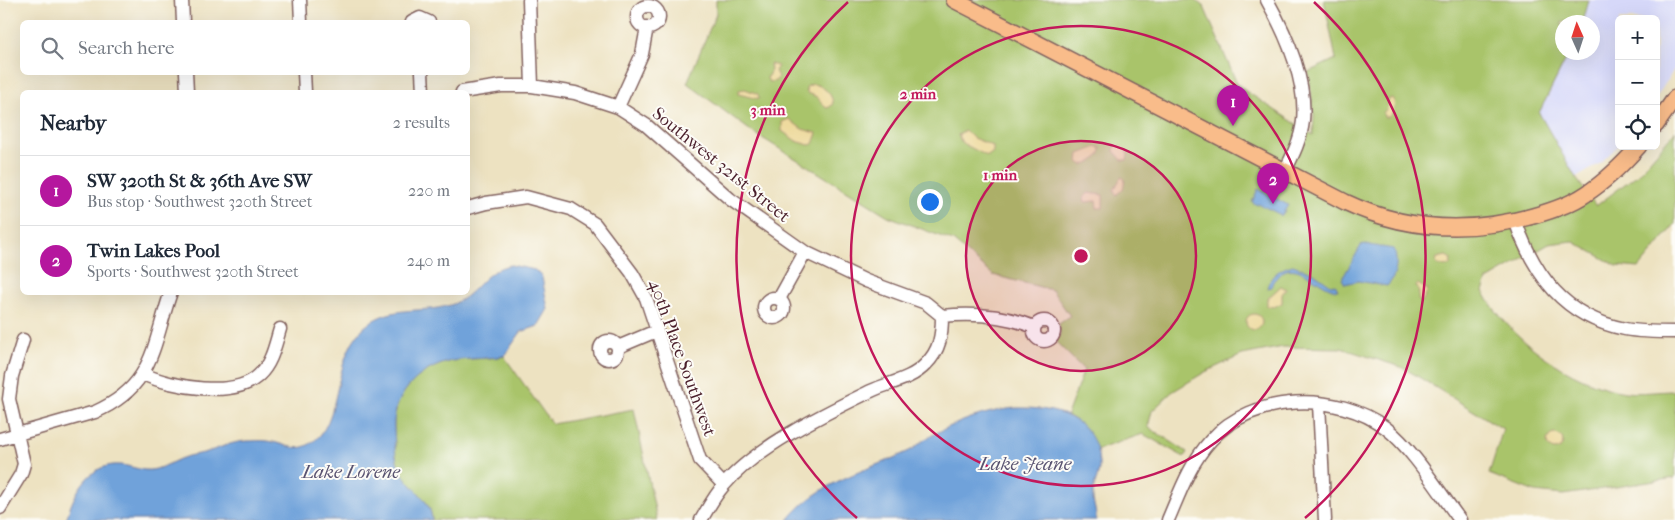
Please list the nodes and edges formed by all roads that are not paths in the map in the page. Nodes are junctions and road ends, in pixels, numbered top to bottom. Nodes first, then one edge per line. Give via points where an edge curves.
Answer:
1 (182, 0) edge
2 (300, 0) edge
3 (529, 0) edge
4 (954, 0) edge
5 (1267, 0) edge
6 (183, 20) edge
7 (301, 20) edge
8 (647, 27) dead end
9 (186, 75) edge
10 (304, 75) edge
11 (422, 75) edge
12 (532, 86) junction
13 (186, 90) edge
14 (305, 90) edge
15 (423, 90) edge
16 (470, 91) edge
17 (1675, 98) edge
18 (618, 107) junction
19 (1660, 119) edge
20 (1635, 150) edge
21 (1285, 171) junction
22 (470, 208) edge
23 (1515, 220) junction
24 (805, 252) junction
25 (170, 295) edge
26 (779, 299) dead end
27 (942, 316) junction
28 (1034, 327) dead end
29 (280, 329) dead end
30 (656, 331) junction
31 (1675, 332) edge
32 (23, 340) dead end
33 (618, 347) dead end
34 (143, 374) junction
35 (1319, 404) junction
36 (17, 436) junction
37 (0, 439) edge
38 (724, 485) junction
39 (0, 508) edge
40 (701, 520) edge
41 (1168, 520) edge
42 (1325, 520) edge
43 (1460, 520) edge

1 - 6 street
2 - 7 street
3 - 12 street
4 - 21 main road
5 - 21 street via 1286,36 1302,96 1302,125 1297,146
8 - 18 street via 642,54
9 - 13 street
10 - 14 street
11 - 15 street
12 - 16 street, Southwest 321st Street
12 - 18 street, Southwest 321st Street via 568,92
17 - 19 main road
18 - 24 street, Southwest 321st Street via 646,125 730,199
20 - 23 main road via 1620,167 1585,194 1552,210
21 - 23 main road via 1359,209 1407,224 1460,228
22 - 30 street, 40th Place Southwest via 526,197 571,209 595,224 632,273 646,298
23 - 31 street via 1529,257 1540,274 1572,307 1595,320 1625,329
24 - 26 street
24 - 27 street, Southwest 321st Street via 866,281 926,303
25 - 34 street
27 - 28 street via 971,313
27 - 38 street via 937,352 925,366 908,378 873,390 789,435 752,458
29 - 34 street via 267,366 247,383 182,388
30 - 33 street
30 - 38 street, 40th Place Southwest via 700,460
32 - 36 street via 10,391
34 - 36 street via 129,391 109,405
35 - 41 street via 1281,404 1257,410 1233,422 1212,439 1196,460
35 - 42 street
35 - 43 street via 1345,406 1387,429
36 - 37 street
36 - 39 street via 23,467
38 - 40 street

